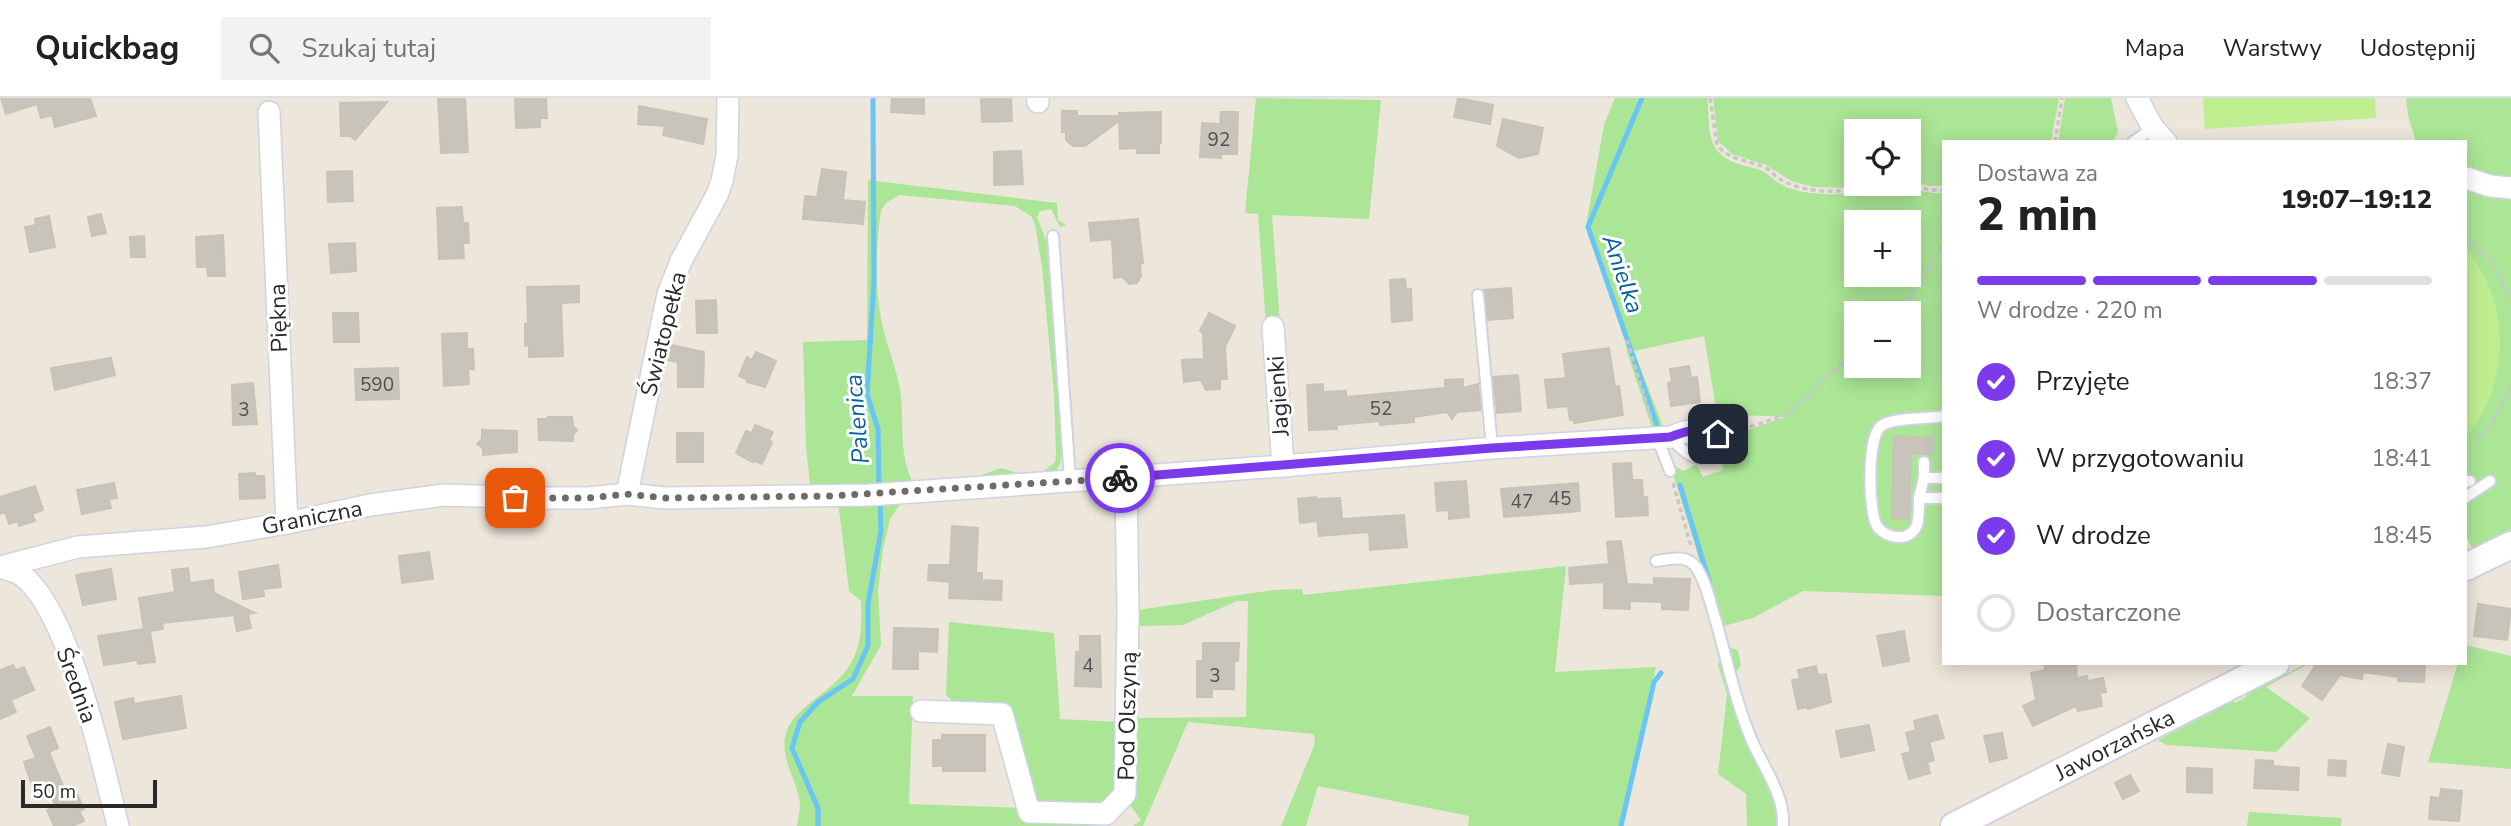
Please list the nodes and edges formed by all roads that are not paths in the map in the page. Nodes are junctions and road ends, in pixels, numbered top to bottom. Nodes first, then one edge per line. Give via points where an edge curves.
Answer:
1 (728, 98) edge
2 (2137, 98) edge
3 (269, 112) dead end
4 (2159, 135) edge
5 (2140, 140) edge
6 (2467, 178) edge
7 (2511, 188) edge
8 (1052, 236) dead end
9 (1478, 295) dead end
10 (1273, 327) dead end
11 (1939, 417) edge
12 (1718, 434) road end
13 (1661, 437) junction
14 (1492, 448) junction
15 (1924, 462) road end
16 (1283, 466) junction
17 (1670, 471) road end
18 (1126, 477) junction
19 (1924, 478) junction
20 (1942, 478) edge
21 (1070, 480) junction
22 (2490, 481) dead end
23 (627, 494) junction
24 (2467, 497) edge
25 (1919, 498) junction
26 (1942, 498) edge
27 (287, 523) junction
28 (2511, 545) edge
29 (1656, 561) dead end
30 (2468, 561) edge
31 (0, 567) edge
32 (2272, 665) edge
33 (921, 711) dead end
34 (118, 826) edge
35 (1783, 826) edge
36 (1954, 826) edge

1 - 23 street, Światopełka via 722,181 668,294
2 - 4 street
3 - 27 street, Piękna
4 - 5 lane
6 - 7 street
8 - 21 lane
9 - 14 lane
10 - 16 street, Jagienki
11 - 25 lane via 1885,424 1872,443 1872,507 1879,528 1892,537 1909,534 1917,524
12 - 13 street, Graniczna via 1708,429
13 - 14 street, Graniczna
13 - 17 lane
14 - 16 street, Graniczna
15 - 19 lane
16 - 18 street, Graniczna
18 - 21 street, Graniczna
18 - 33 street, Pod Olszyną via 1125,794 1119,802 1106,814 1029,812 1002,714
19 - 20 lane
19 - 25 lane
21 - 23 street, Graniczna via 870,495 665,498
22 - 24 lane
23 - 27 street, Graniczna via 587,498 444,495
25 - 26 lane
27 - 31 street, Graniczna via 206,537 78,547
28 - 30 street
29 - 35 lane via 1680,558 1700,574 1740,709 1776,792
31 - 34 street, Średnia via 19,573 32,585 51,615 87,704
32 - 36 street, Jaworzańska

